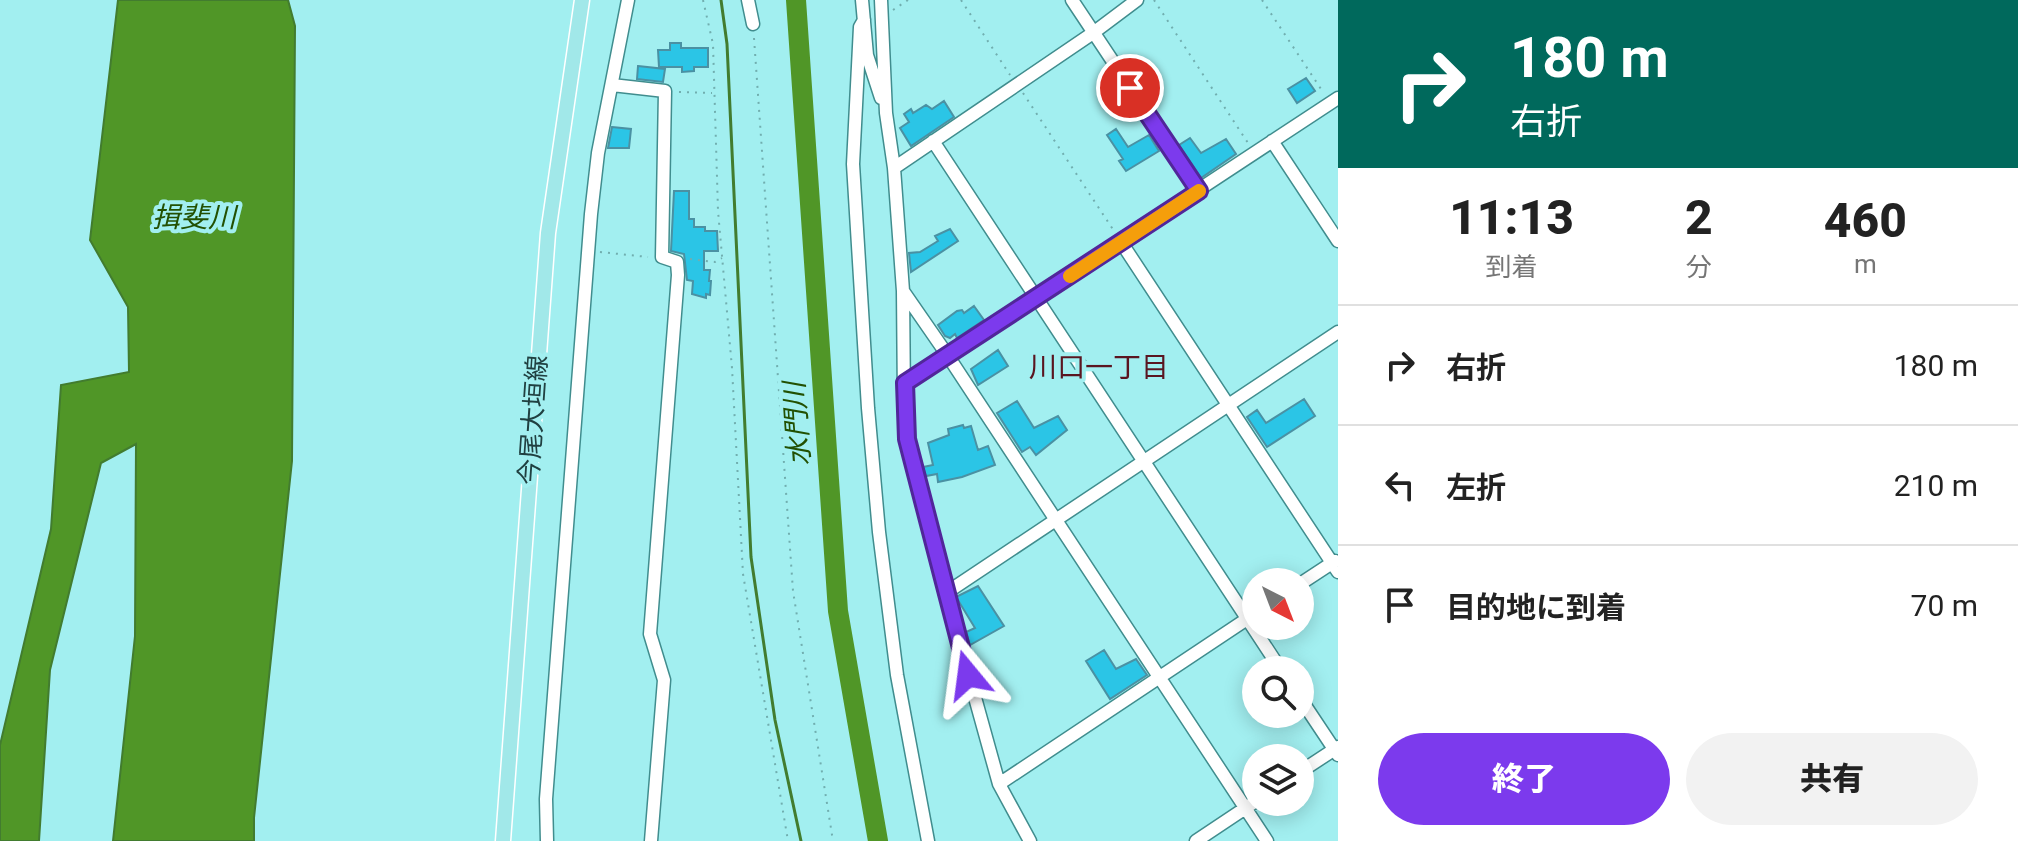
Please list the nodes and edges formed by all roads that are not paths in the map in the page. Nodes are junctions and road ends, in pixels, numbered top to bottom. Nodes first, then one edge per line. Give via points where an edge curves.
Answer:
1 (582, 0) edge
2 (628, 0) edge
3 (748, 0) edge
4 (862, 0) edge
5 (881, 0) edge
6 (1072, 0) edge
7 (1137, 0) edge
8 (864, 20) junction
9 (753, 24) road end
10 (1093, 33) junction
11 (612, 85) junction
12 (1336, 105) edge
13 (886, 113) junction
14 (933, 141) junction
15 (1272, 141) junction
16 (894, 168) junction
17 (1199, 191) junction
18 (1338, 241) edge
19 (1121, 242) junction
20 (903, 291) junction
21 (1038, 298) junction
22 (1338, 332) edge
23 (948, 356) junction
24 (905, 383) junction
25 (1227, 405) junction
26 (1144, 460) junction
27 (1055, 520) junction
28 (1336, 565) edge
29 (1314, 577) edge
30 (946, 593) junction
31 (1242, 602) edge
32 (1242, 623) edge
33 (1160, 677) junction
34 (1314, 718) edge
35 (1337, 750) edge
36 (1314, 764) edge
37 (999, 784) junction
38 (1242, 791) edge
39 (1242, 810) edge
40 (1256, 816) edge
41 (503, 841) edge
42 (547, 841) edge
43 (651, 841) edge
44 (928, 841) edge
45 (1030, 841) edge
46 (1196, 841) edge
47 (1267, 841) edge

1 - 41 main road, 今尾大垣線 via 548,233
2 - 11 street
3 - 9 street
4 - 8 street
5 - 13 street
6 - 10 street
7 - 10 street
8 - 13 street via 867,55
8 - 44 street via 853,164 868,408 897,675
10 - 14 street
10 - 17 street
11 - 42 street via 591,214
11 - 43 street via 665,91 662,257 677,262 650,634 664,680
12 - 15 street
13 - 16 street
14 - 16 street
14 - 21 street
15 - 17 street
15 - 18 street
16 - 20 street
17 - 19 street
19 - 21 street
19 - 25 street
20 - 23 street
20 - 24 street
21 - 23 street
21 - 26 street
22 - 25 street
23 - 24 street
23 - 27 street
24 - 30 street via 907,439
25 - 26 street
25 - 28 street
26 - 27 street
26 - 31 street
27 - 30 street
27 - 33 street
28 - 29 street
30 - 37 street
32 - 33 street
33 - 37 street
33 - 38 street
34 - 35 street
35 - 36 street
37 - 45 street
39 - 46 street
40 - 47 street

